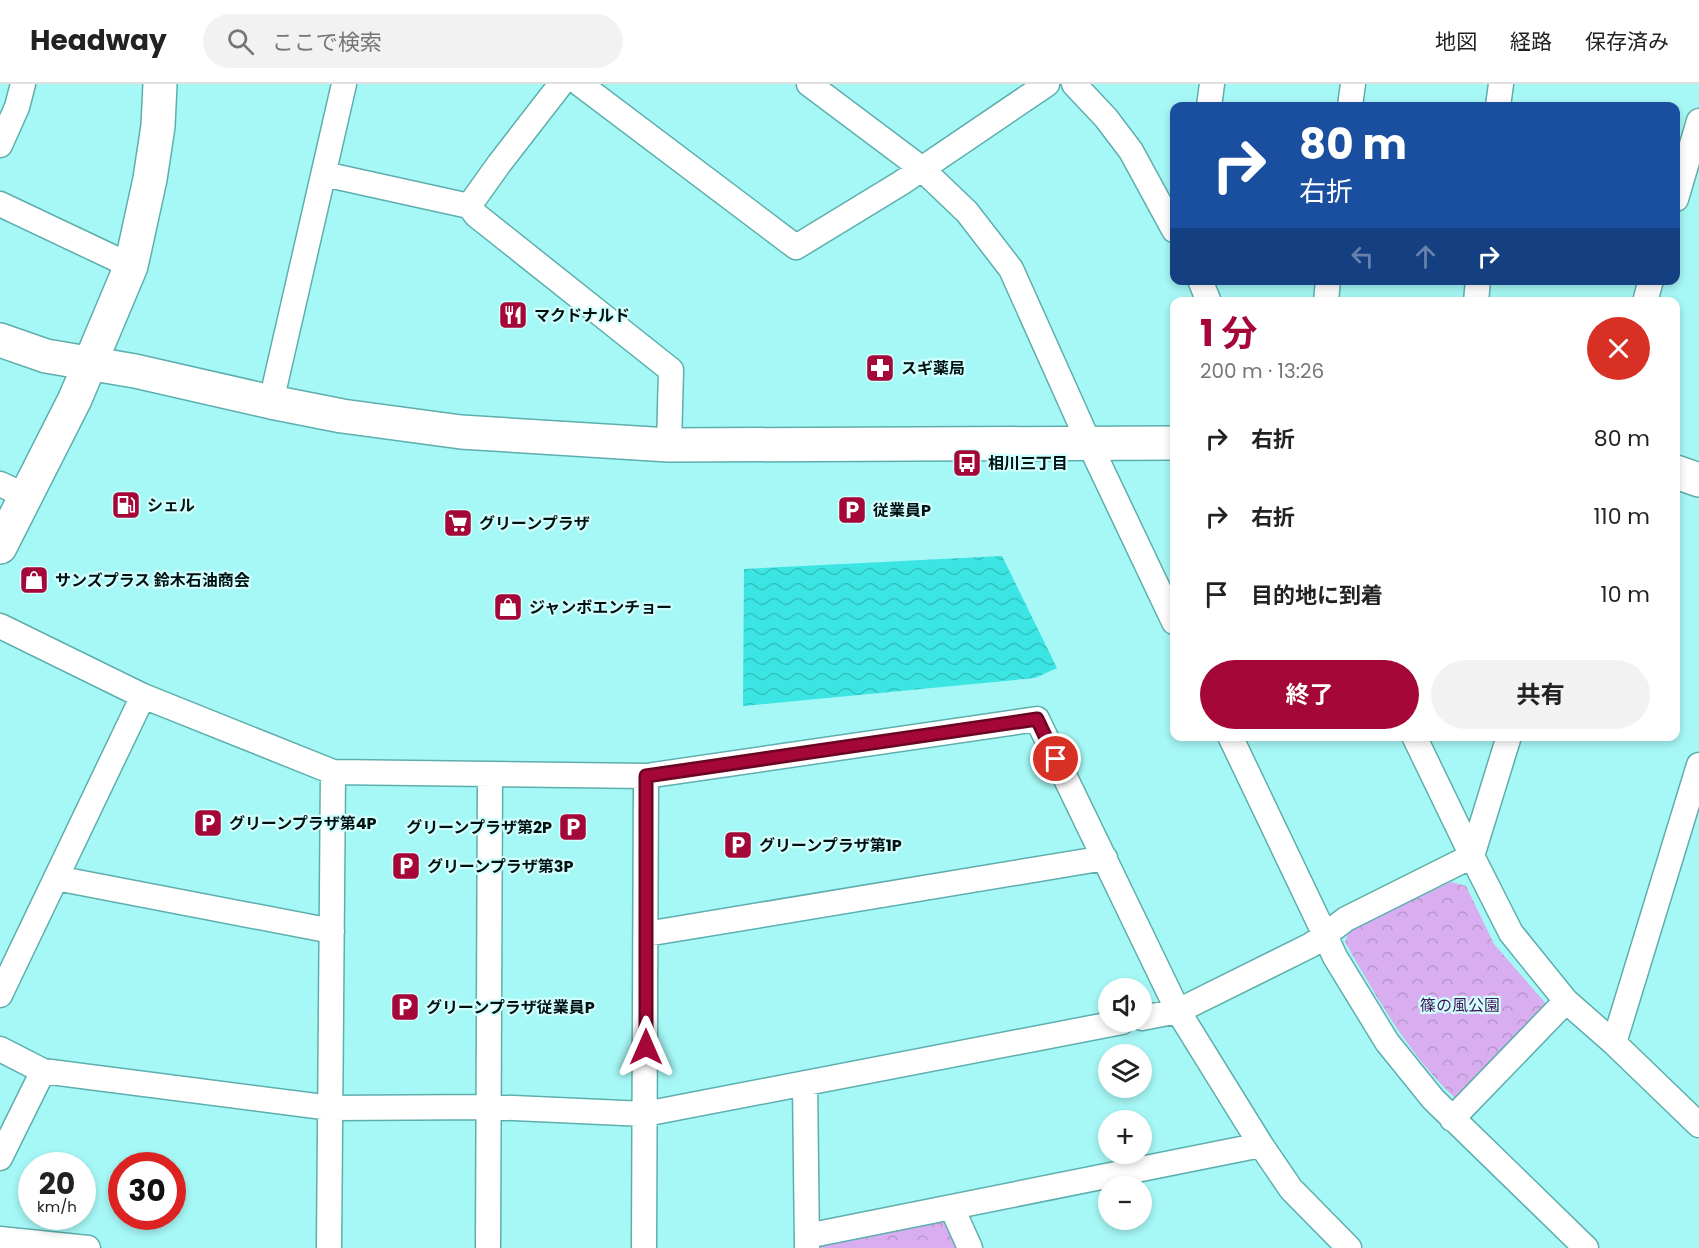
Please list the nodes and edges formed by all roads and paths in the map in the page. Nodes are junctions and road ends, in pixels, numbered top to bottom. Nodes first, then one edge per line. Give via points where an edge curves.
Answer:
1 (23, 84) edge
2 (160, 84) edge
3 (344, 84) edge
4 (561, 84) edge
5 (580, 84) edge
6 (809, 84) edge
7 (1047, 84) edge
8 (1074, 84) edge
9 (1212, 84) edge
10 (1353, 84) edge
11 (1501, 84) edge
12 (1210, 102) edge
13 (1351, 102) edge
14 (1499, 102) edge
15 (1699, 121) edge
16 (0, 145) edge
17 (1681, 161) edge
18 (921, 168) junction
19 (324, 174) junction
20 (0, 204) edge
21 (469, 206) junction
22 (1170, 223) edge
23 (131, 266) junction
24 (0, 340) edge
25 (90, 365) junction
26 (271, 402) junction
27 (1089, 443) junction
28 (1170, 444) edge
29 (669, 445) junction
30 (1680, 473) edge
31 (1699, 480) edge
32 (13, 490) edge
33 (0, 548) edge
34 (1170, 614) edge
35 (0, 626) edge
36 (143, 696) junction
37 (1232, 741) edge
38 (1416, 741) edge
39 (1507, 741) edge
40 (1699, 765) edge
41 (333, 772) junction
42 (490, 774) junction
43 (646, 776) junction
44 (1472, 856) junction
45 (1105, 858) junction
46 (56, 878) junction
47 (332, 931) junction
48 (646, 934) junction
49 (1325, 935) junction
50 (0, 995) edge
51 (1566, 1001) junction
52 (1178, 1011) junction
53 (1152, 1016) edge
54 (1098, 1027) edge
55 (1614, 1043) junction
56 (0, 1049) edge
57 (43, 1071) junction
58 (805, 1083) junction
59 (489, 1107) junction
60 (331, 1108) junction
61 (645, 1114) junction
62 (1452, 1119) junction
63 (1699, 1125) edge
64 (1261, 1145) junction
65 (0, 1158) edge
66 (952, 1208) junction
67 (0, 1239) edge
68 (807, 1242) edge
69 (88, 1248) edge
70 (329, 1248) edge
71 (488, 1248) edge
72 (644, 1248) edge
73 (970, 1248) edge
74 (1349, 1248) edge
75 (1586, 1248) edge

1 - 16 street
2 - 23 street via 150,179
3 - 19 street
4 - 21 street
5 - 18 street via 796,247
6 - 18 street
7 - 18 street
8 - 22 street via 1107,118 1131,151
9 - 12 street
10 - 13 street
11 - 14 street
15 - 17 street
18 - 27 street via 967,212 1011,269
19 - 21 street
19 - 26 street
20 - 23 street
21 - 29 street via 670,370
23 - 25 street
24 - 25 street via 46,356
25 - 26 street via 135,371
25 - 32 street via 75,399
26 - 29 street via 461,432
27 - 28 street
27 - 29 street
27 - 34 street
30 - 31 street
32 - 33 street
35 - 36 street
36 - 41 street
36 - 46 street
37 - 49 street
38 - 44 street
39 - 44 street
40 - 55 street
41 - 42 street
41 - 47 street
42 - 43 street
42 - 59 street
43 - 45 street via 1037,719
43 - 48 street
44 - 49 street via 1346,919
44 - 51 street via 1511,933
45 - 48 street
45 - 52 street
46 - 47 street
46 - 50 street
47 - 60 street
48 - 61 street
49 - 52 street
49 - 62 street via 1387,1042
51 - 55 street
51 - 62 street
52 - 53 street
52 - 64 street
54 - 58 street
55 - 63 street
56 - 57 street
57 - 60 street
57 - 65 street
58 - 61 street
58 - 68 street
59 - 60 street
59 - 61 street
59 - 71 street
60 - 70 street
61 - 72 street
62 - 75 street
64 - 66 street
64 - 74 street via 1291,1189
66 - 68 street
66 - 73 street
67 - 69 street

